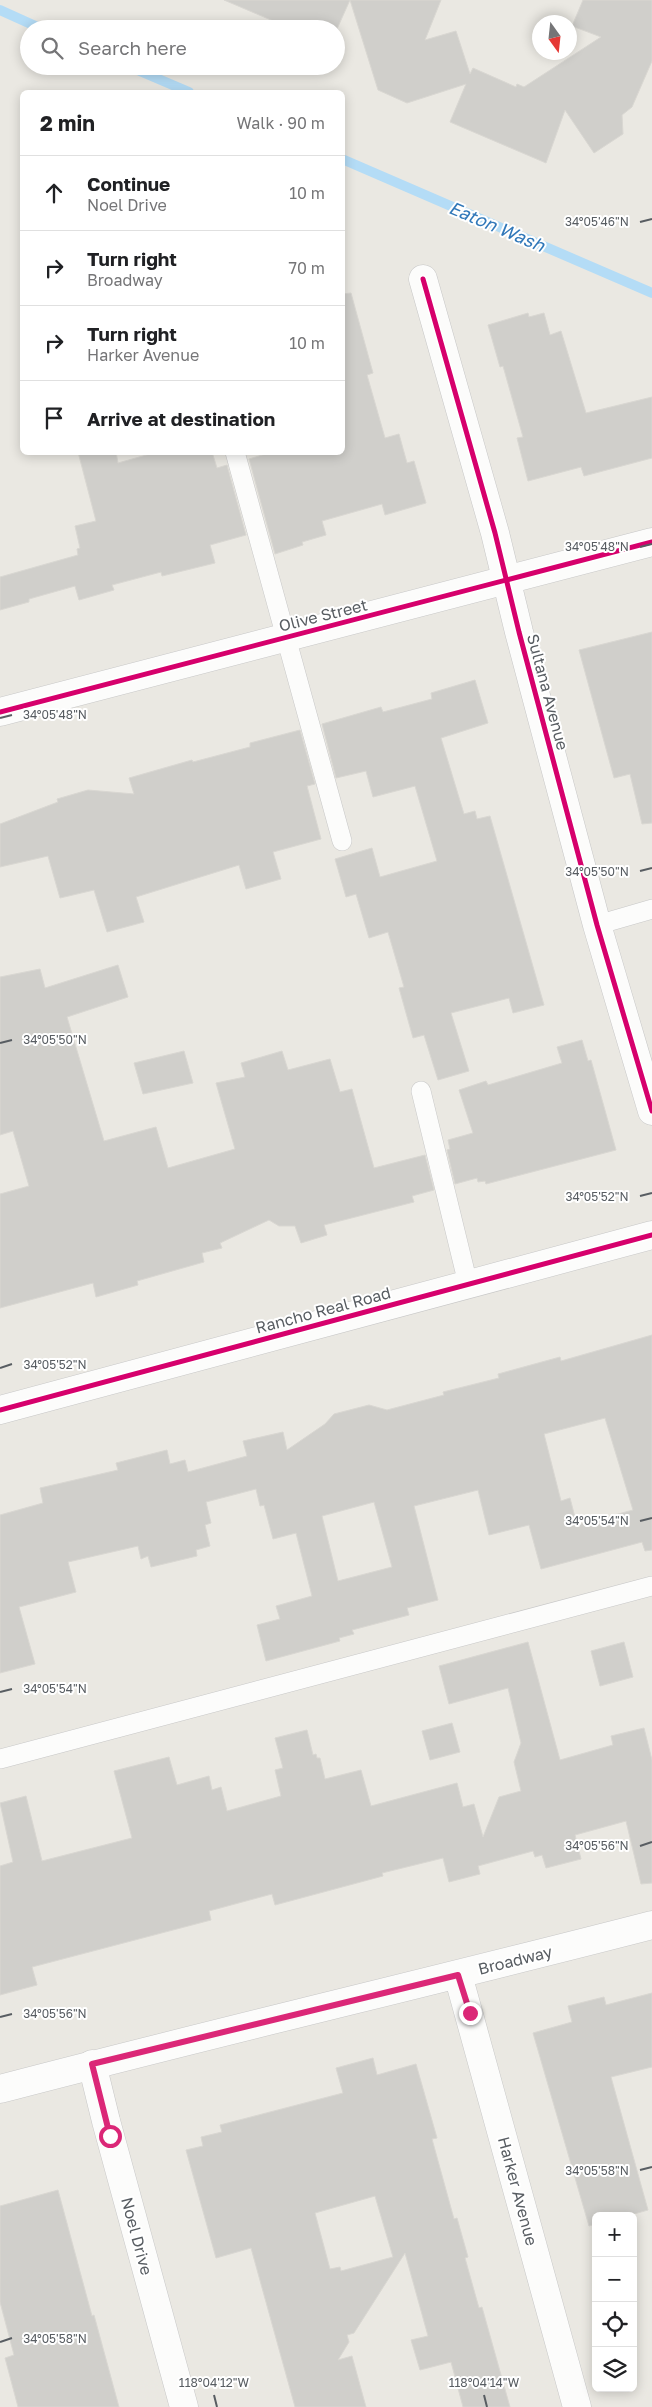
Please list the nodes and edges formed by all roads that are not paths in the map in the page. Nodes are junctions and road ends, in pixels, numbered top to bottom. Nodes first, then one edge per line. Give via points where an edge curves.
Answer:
1 (422, 278) dead end
2 (236, 455) edge
3 (652, 542) edge
4 (507, 581) junction
5 (284, 638) junction
6 (0, 712) edge
7 (342, 841) dead end
8 (652, 910) edge
9 (597, 925) junction
10 (421, 1091) dead end
11 (652, 1110) edge
12 (652, 1235) edge
13 (468, 1284) junction
14 (0, 1410) edge
15 (652, 1586) edge
16 (0, 1759) edge
17 (652, 1925) edge
18 (458, 1975) junction
19 (92, 2064) junction
20 (0, 2089) edge
21 (184, 2407) edge
22 (577, 2407) edge

1 - 4 street, Sultana Avenue
2 - 5 lane
3 - 4 street, Olive Street
4 - 5 street, Olive Street
4 - 9 street, Sultana Avenue
5 - 6 street, Olive Street
5 - 7 lane
8 - 9 lane
9 - 11 street, Sultana Avenue
10 - 13 lane
12 - 13 street, Rancho Real Road
13 - 14 street, Rancho Real Road
15 - 16 lane
17 - 18 street, Broadway
18 - 19 street, Broadway
18 - 22 street, Harker Avenue
19 - 20 street, Broadway
19 - 21 street, Noel Drive

